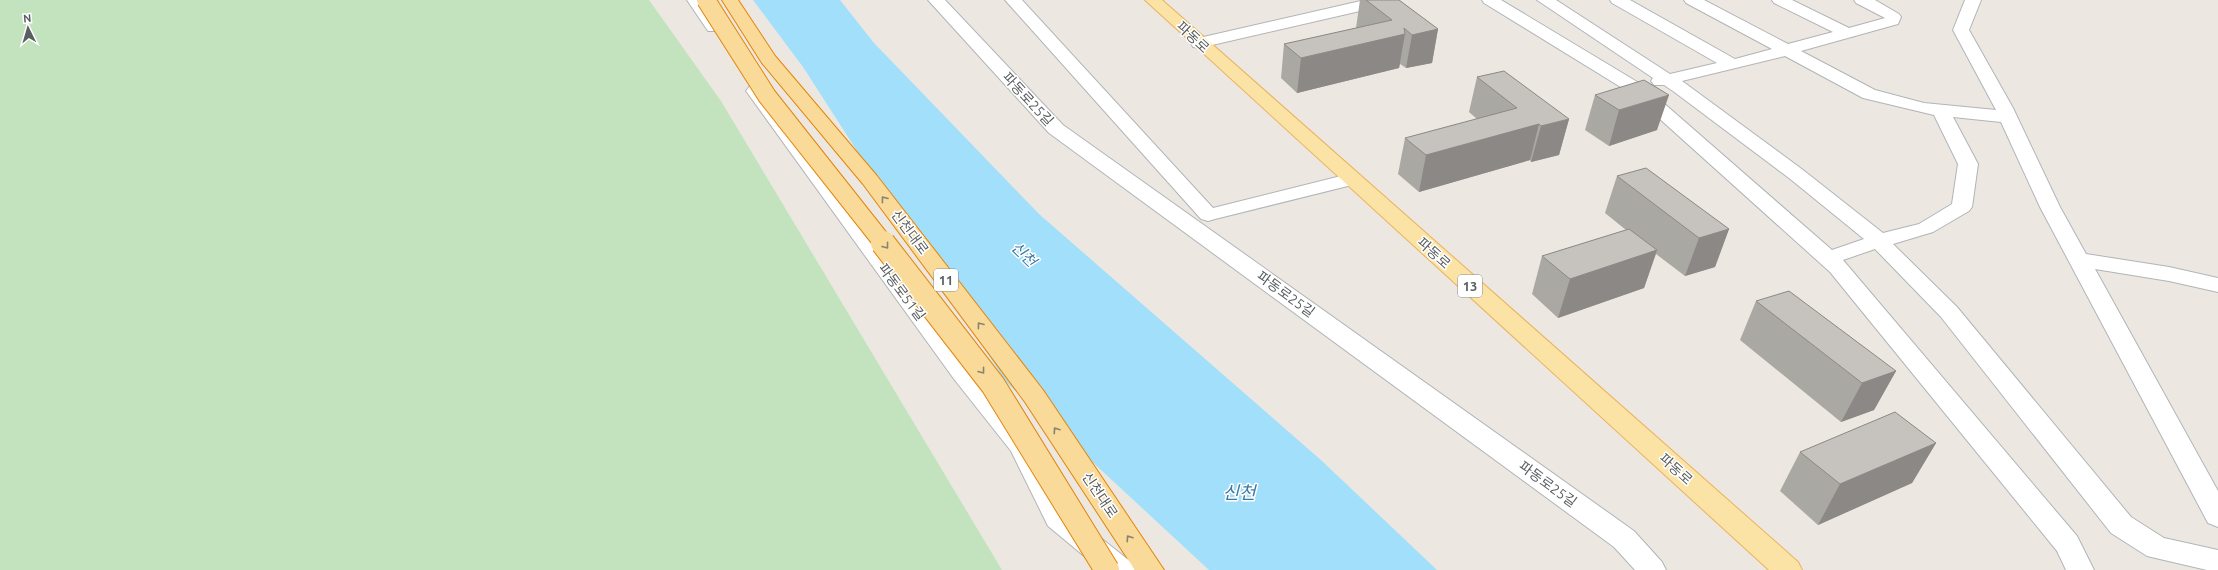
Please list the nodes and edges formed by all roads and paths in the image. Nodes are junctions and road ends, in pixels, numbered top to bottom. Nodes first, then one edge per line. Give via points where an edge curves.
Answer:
1 (695, 0) edge
2 (706, 0) edge
3 (730, 0) edge
4 (936, 0) edge
5 (1013, 0) edge
6 (1153, 0) edge
7 (1386, 0) edge
8 (1490, 0) edge
9 (1545, 0) edge
10 (1618, 0) edge
11 (1692, 0) edge
12 (1780, 0) edge
13 (1862, 0) edge
14 (1973, 0) edge
15 (1848, 34) junction
16 (1199, 43) junction
17 (1788, 51) junction
18 (1733, 65) junction
19 (1668, 80) junction
20 (1632, 86) junction
21 (1941, 110) junction
22 (2008, 117) junction
23 (1353, 179) junction
24 (1208, 215) junction
25 (1183, 220) junction
26 (1879, 241) junction
27 (1829, 258) junction
28 (2080, 260) junction
29 (2218, 285) edge
30 (2218, 516) edge
31 (2218, 562) edge
32 (1107, 570) edge
33 (1121, 570) edge
34 (1150, 570) edge
35 (1652, 570) edge
36 (1788, 570) edge
37 (2080, 570) edge

1 - 33 street, 파동로51길 via 769,113 962,373 1021,446 1058,519
2 -> 32 highway, 신천대로 / 11, bridge via 767,96 993,386
34 -> 3 highway, 신천대로 / 11 via 1034,396 870,180 768,59
4 - 25 street, 파동로25길 via 1056,129
5 - 24 street
6 - 16 main road, 파동로 / 13
7 - 16 street
8 - 20 street
9 - 19 street
10 - 18 street
11 - 17 street
12 - 15 street
13 - 15 street via 1887,12 1893,17 1892,21
14 - 22 street via 1961,30
15 - 17 street
16 - 23 main road, 파동로 / 13
17 - 18 street
17 - 21 street via 1869,94
18 - 19 street
19 - 20 street
19 - 26 street via 1796,174
20 - 27 street
21 - 22 street
21 - 26 street via 1968,164 1962,207 1926,228
22 - 28 street via 2050,207
23 - 24 street
23 - 36 main road, 파동로 / 13
24 - 25 street
25 - 35 street, 파동로25길 via 1624,539
26 - 27 street
26 - 31 street via 1949,312 2121,526 2157,548
27 - 37 street via 2067,544
28 - 29 street via 2169,274
28 - 30 street

